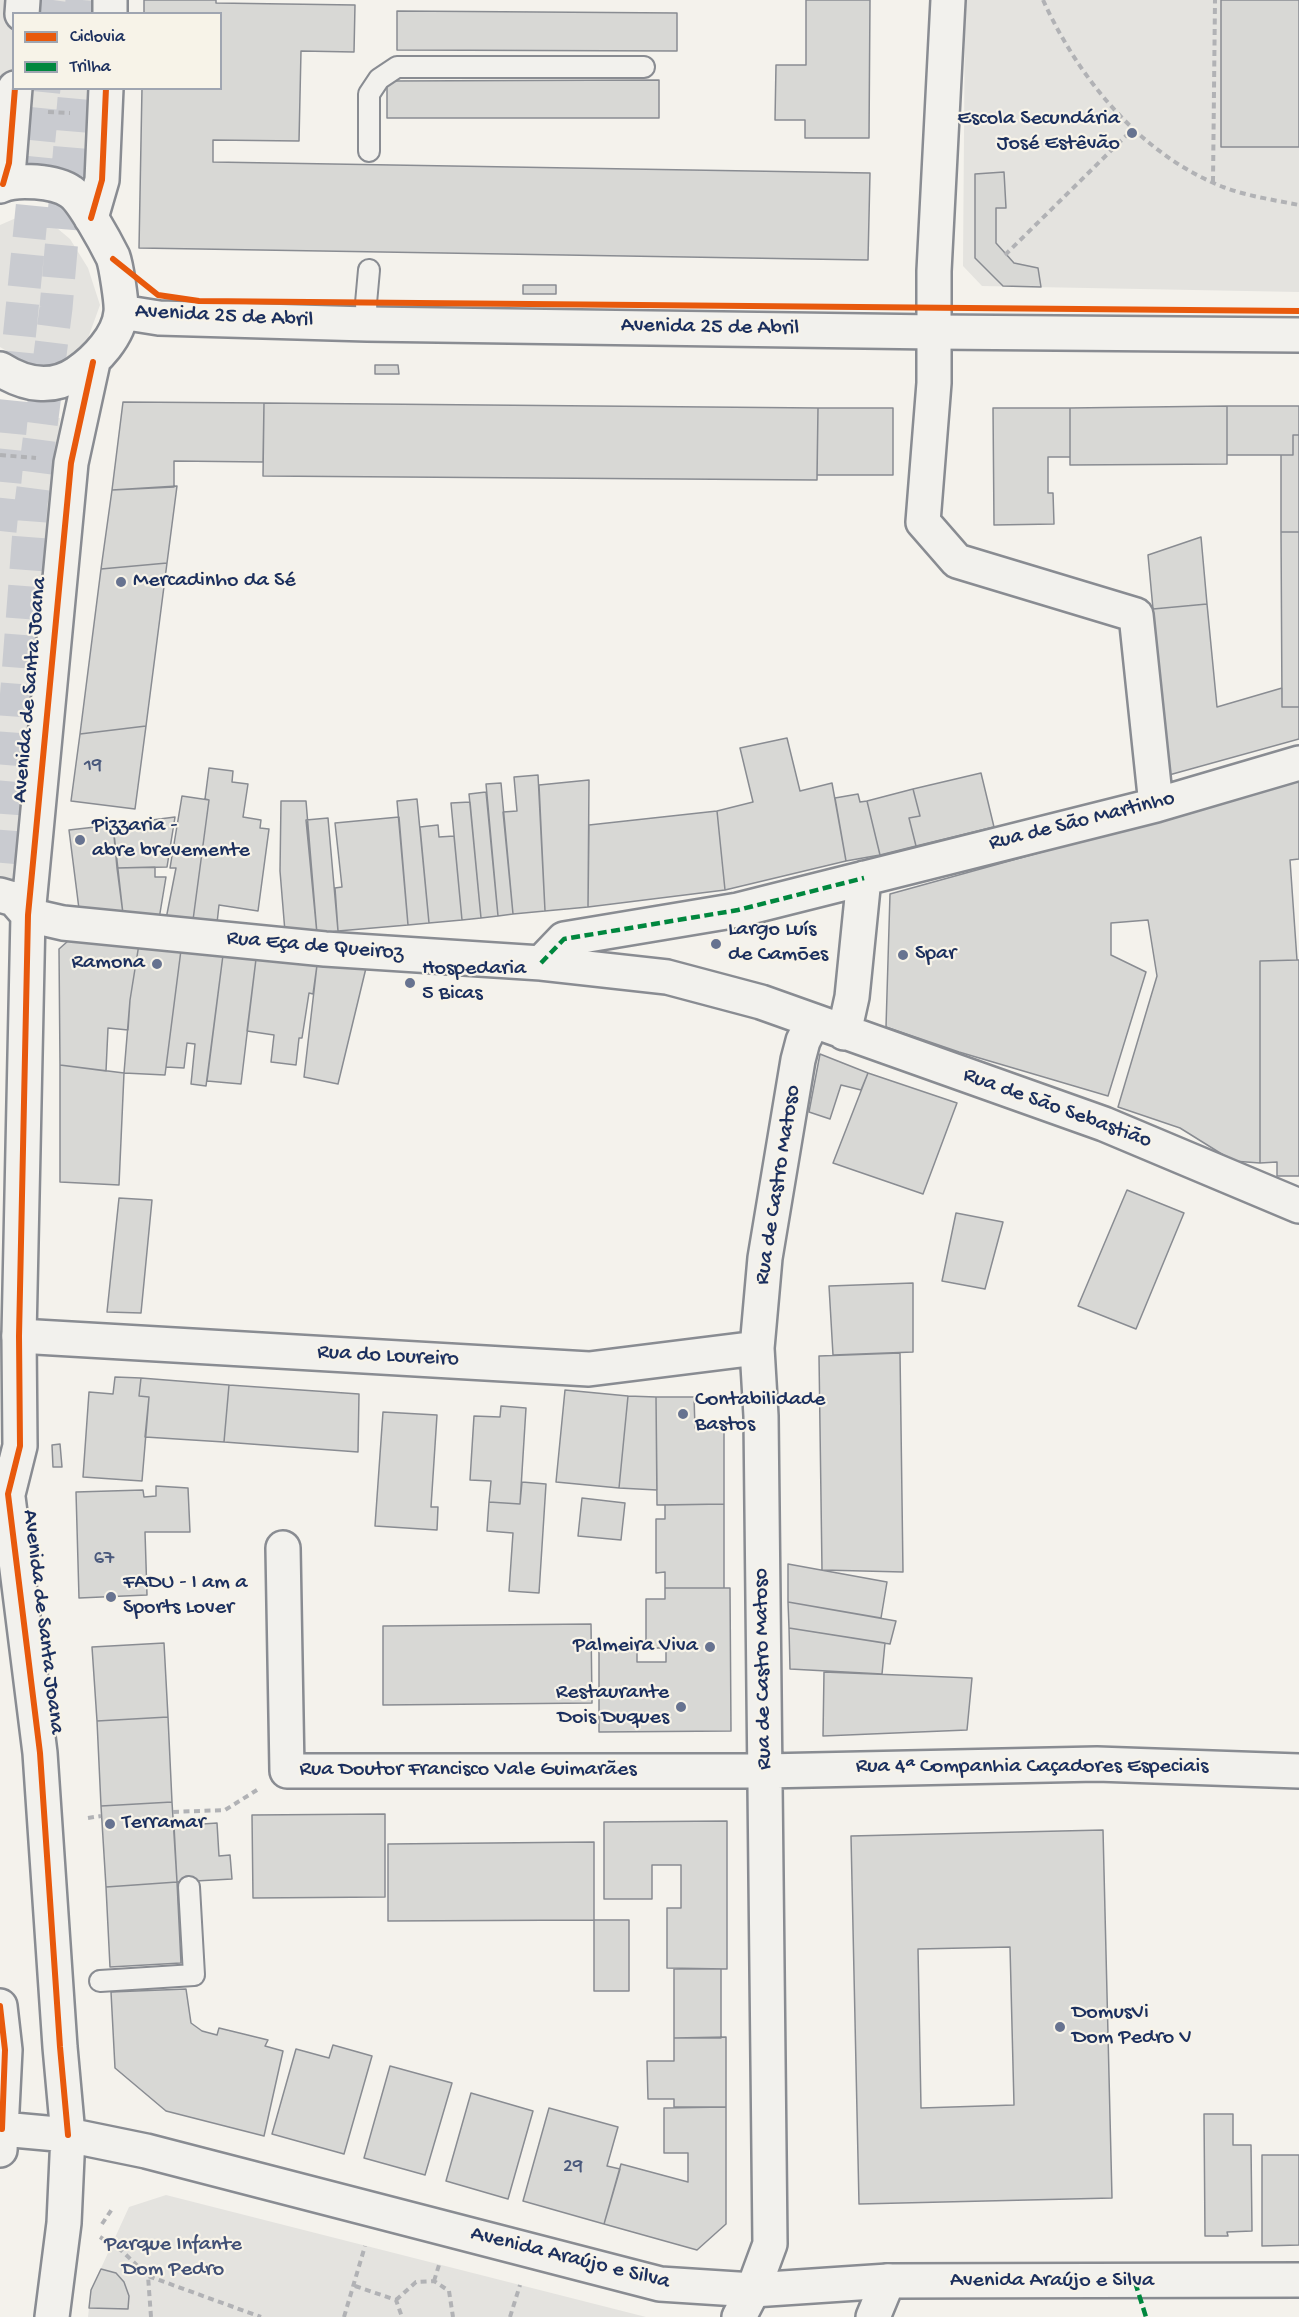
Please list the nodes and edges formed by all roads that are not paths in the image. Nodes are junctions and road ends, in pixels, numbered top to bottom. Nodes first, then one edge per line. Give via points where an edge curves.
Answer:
1 (948, 0) edge
2 (644, 67) dead end
3 (106, 90) edge
4 (26, 100) edge
5 (369, 151) dead end
6 (1, 185) edge
7 (91, 218) junction
8 (369, 270) dead end
9 (121, 312) junction
10 (367, 324) junction
11 (935, 332) junction
12 (1299, 335) edge
13 (93, 362) junction
14 (0, 369) edge
15 (1299, 763) edge
16 (1156, 805) junction
17 (864, 878) junction
18 (0, 895) edge
19 (28, 915) junction
20 (541, 963) junction
21 (813, 1021) junction
22 (844, 1033) junction
23 (1299, 1206) edge
24 (19, 1336) junction
25 (757, 1348) junction
26 (0, 1441) edge
27 (8, 1494) junction
28 (284, 1548) dead end
29 (765, 1771) junction
30 (1299, 1771) edge
31 (189, 1887) dead end
32 (100, 1981) dead end
33 (0, 2006) edge
34 (68, 2135) junction
35 (1, 2137) edge
36 (1299, 2280) edge
37 (888, 2281) junction
38 (746, 2304) edge
39 (52, 2317) edge
40 (873, 2317) edge

1 - 11 street via 934,271
2 - 5 lane via 397,67 379,79 369,94
3 - 7 street via 102,180
4 - 6 street
6 - 7 street via 37,180 71,192
7 - 9 street via 113,259
8 - 10 lane
9 - 10 street, Avenida 25 de Abril via 159,318
9 - 13 street via 111,339
10 - 11 street, Avenida 25 de Abril
11 - 12 street, Avenida 25 de Abril
11 - 16 street via 923,522 957,561 1136,615
13 - 14 street via 63,382 39,384
13 - 19 street, Avenida de Santa Joana via 71,463
15 - 16 street, Rua de São Martinho
16 - 17 street, Rua de São Martinho
17 - 20 street via 738,910 564,939
17 - 22 street via 852,997
18 - 19 street via 14,899
19 - 20 street, Rua Eça de Queiroz via 63,923 325,949
19 - 24 street, Avenida de Santa Joana
20 - 21 street, Rua Eça de Queiroz via 667,977 761,1002
21 - 22 street, Rua de São Sebastião
21 - 25 street, Rua de Castro Matoso via 798,1060 765,1257
22 - 23 street, Rua de São Sebastião via 1104,1124
24 - 25 street, Rua do Loureiro via 589,1369
24 - 27 street, Avenida de Santa Joana via 20,1446
25 - 29 street, Rua de Castro Matoso
26 - 27 street, Avenida de Santa Joana
27 - 34 street, Avenida de Santa Joana via 40,1753
28 - 29 street, Rua Doutor Francisco Vale Guimarães via 287,1771
29 - 30 street, Rua 4ª Companhia Caçadores Especiais via 1097,1764
29 - 38 street, Rua de Castro Matoso via 770,2244
31 - 32 lane via 194,1975
33 - 35 street via 5,2050
34 - 35 street, Avenida Araújo e Silva
34 - 38 street, Avenida Araújo e Silva via 146,2151
34 - 39 street, Avenida de Santa Joana
36 - 37 street, Avenida Araújo e Silva
37 - 38 street, Avenida Araújo e Silva
37 - 40 street

